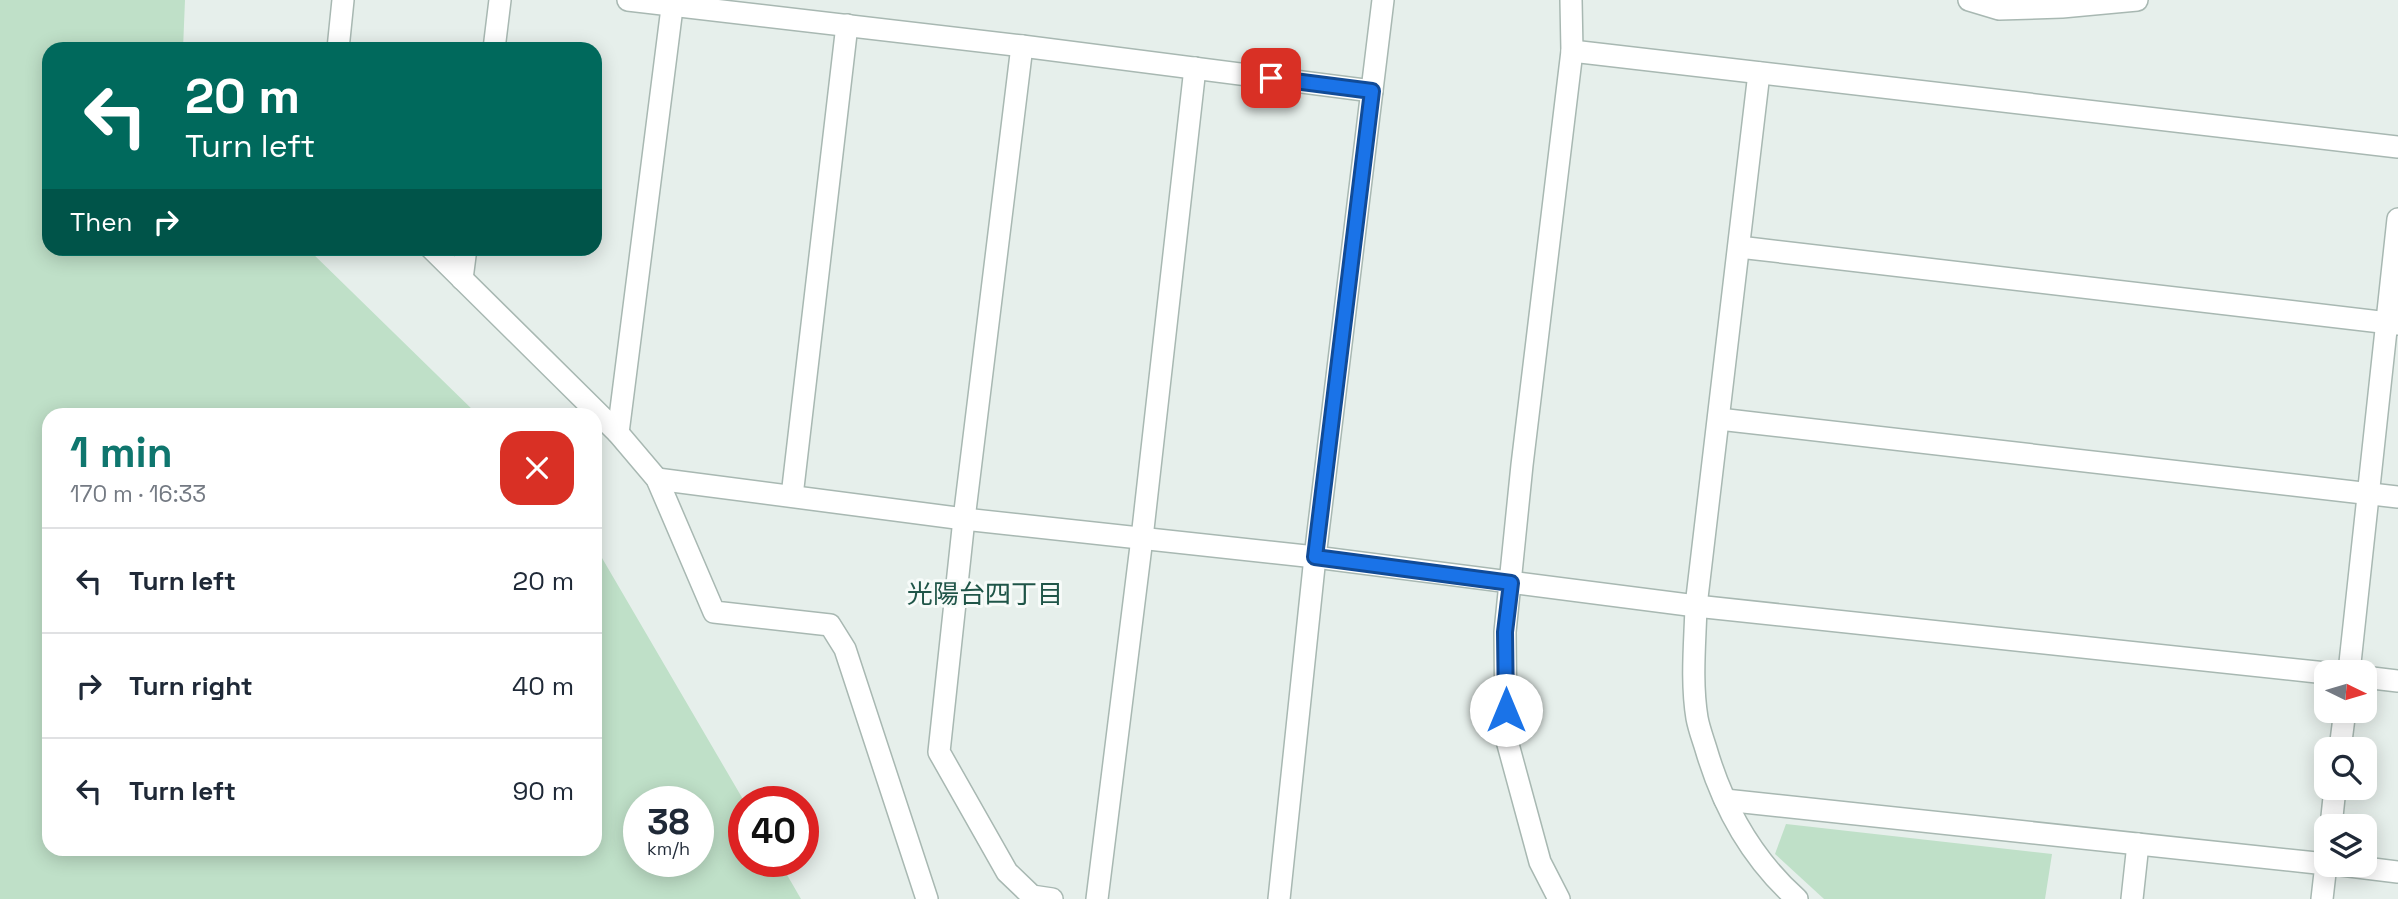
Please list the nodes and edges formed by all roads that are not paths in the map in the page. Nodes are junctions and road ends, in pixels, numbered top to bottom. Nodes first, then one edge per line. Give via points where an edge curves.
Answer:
1 (343, 0) edge
2 (500, 0) edge
3 (628, 0) edge
4 (1383, 0) edge
5 (1571, 0) edge
6 (1969, 0) edge
7 (2137, 0) edge
8 (673, 2) edge
9 (847, 25) junction
10 (339, 42) edge
11 (495, 42) edge
12 (1022, 46) junction
13 (1572, 51) junction
14 (1195, 68) junction
15 (1759, 73) junction
16 (1372, 91) junction
17 (2398, 147) edge
18 (2398, 219) edge
19 (1739, 247) junction
20 (439, 256) edge
21 (465, 256) edge
22 (462, 279) junction
23 (2393, 324) edge
24 (594, 408) edge
25 (602, 416) edge
26 (1719, 418) junction
27 (618, 432) junction
28 (657, 479) junction
29 (2369, 493) junction
30 (792, 496) junction
31 (2398, 497) edge
32 (964, 519) junction
33 (1142, 538) junction
34 (1315, 557) junction
35 (1511, 583) junction
36 (1696, 606) junction
37 (2350, 660) edge
38 (2314, 672) edge
39 (2377, 679) edge
40 (2398, 681) edge
41 (1725, 800) junction
42 (2138, 844) junction
43 (2314, 863) edge
44 (2377, 869) edge
45 (2398, 872) edge
46 (2325, 877) edge
47 (927, 899) edge
48 (1052, 899) edge
49 (1097, 899) edge
50 (1279, 899) edge
51 (1559, 899) edge
52 (1797, 899) edge
53 (2132, 899) edge
54 (2322, 899) edge

1 - 10 street
2 - 11 street
3 - 8 street
4 - 16 street
5 - 13 street
6 - 7 street via 1999,9
8 - 9 street
8 - 27 street
9 - 12 street
9 - 30 street
12 - 14 street
12 - 32 street
13 - 15 street
13 - 35 street
14 - 16 street
14 - 33 street
15 - 17 street
15 - 19 street
16 - 34 street
18 - 23 street
19 - 23 street
19 - 26 street
20 - 22 street
21 - 22 street
22 - 24 street
23 - 29 street
25 - 27 street
26 - 29 street
26 - 36 street
27 - 28 street
28 - 30 street
28 - 47 street via 713,612 830,625 845,649
29 - 31 street
29 - 37 street
30 - 32 street
32 - 33 street
32 - 48 street via 939,752 1007,872 1032,896
33 - 34 street
33 - 49 street
34 - 35 street
34 - 50 street
35 - 36 street
35 - 51 street via 1505,632 1506,737 1541,862
36 - 38 street
36 - 41 street via 1697,719
39 - 40 street
41 - 42 street
41 - 52 street via 1742,836
42 - 43 street
42 - 53 street
44 - 45 street
46 - 54 street

